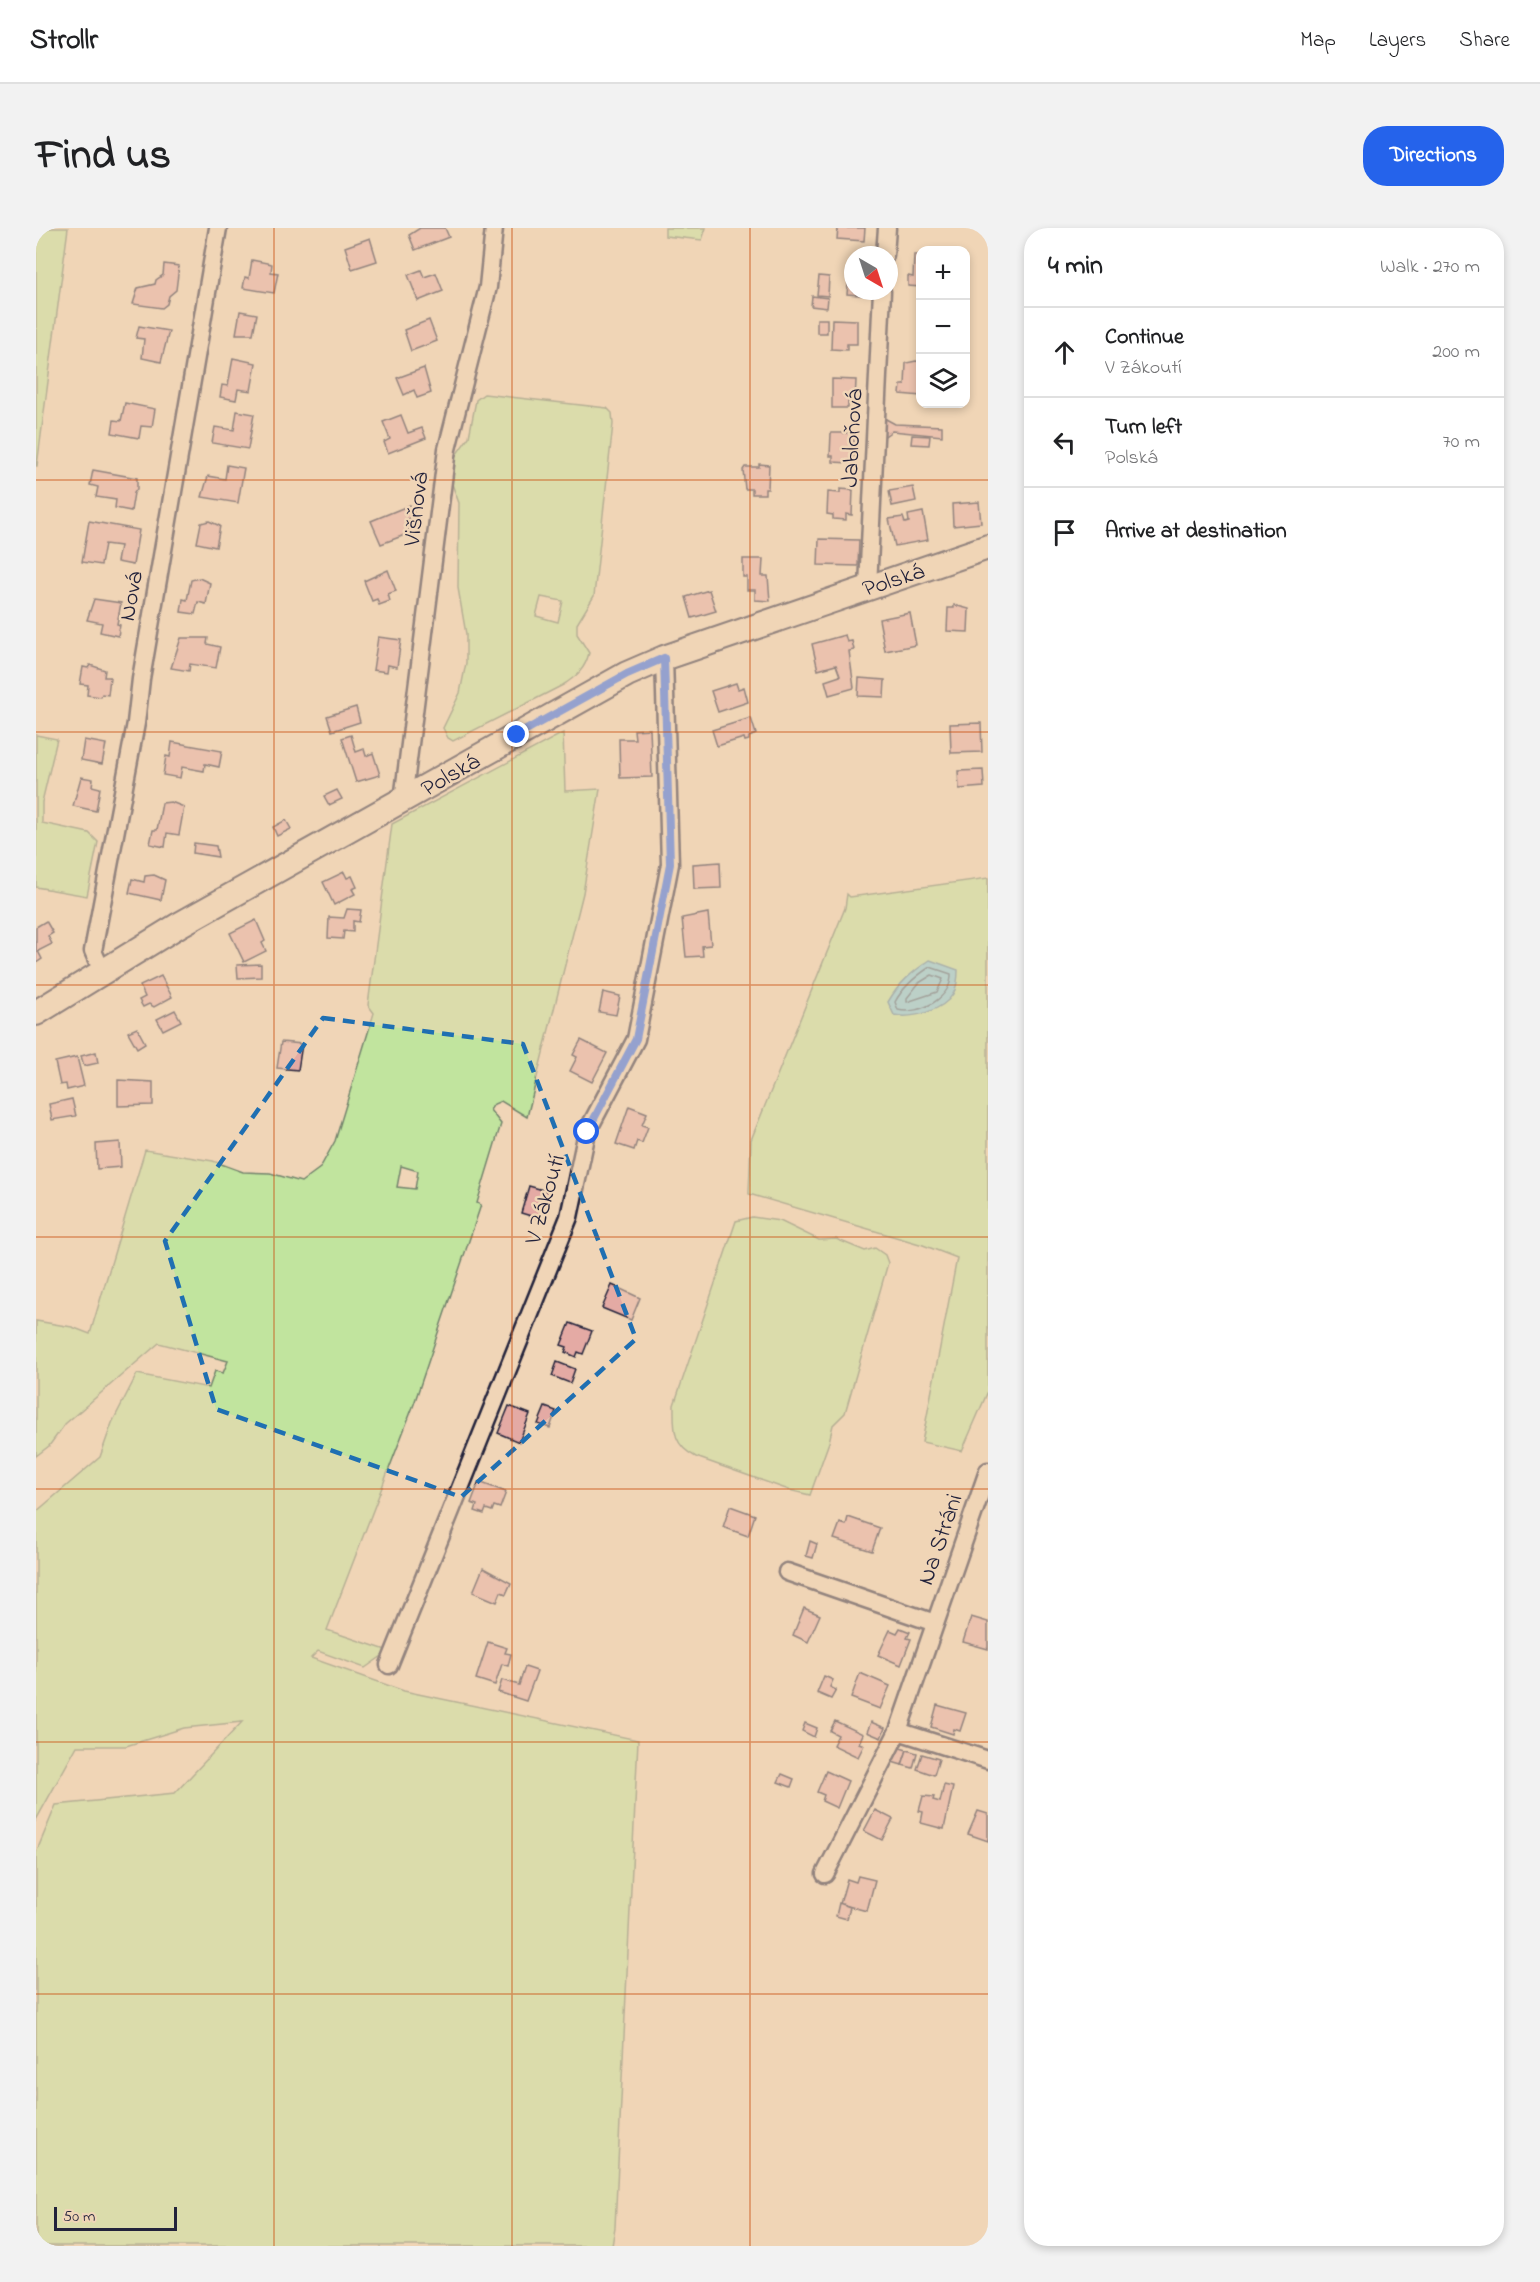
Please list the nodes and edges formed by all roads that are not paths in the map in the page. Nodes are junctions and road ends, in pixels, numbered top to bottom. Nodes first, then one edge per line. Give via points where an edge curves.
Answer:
1 (218, 228) edge
2 (494, 228) edge
3 (887, 228) edge
4 (886, 246) edge
5 (882, 300) edge
6 (988, 547) edge
7 (868, 587) junction
8 (664, 658) junction
9 (403, 800) junction
10 (102, 971) junction
11 (36, 1013) edge
12 (988, 1471) edge
13 (787, 1572) dead end
14 (935, 1623) junction
15 (389, 1665) dead end
16 (898, 1731) junction
17 (988, 1760) edge
18 (825, 1874) dead end

1 - 10 street, Nová via 136,723 93,951
2 - 9 street, Višňová via 488,287 447,449
3 - 4 street
5 - 7 street, Jabloňová
6 - 7 street, Polská
7 - 8 street, Polská
8 - 9 street, Polská via 627,674
8 - 15 street, V Zákoutí via 670,864 636,1039 587,1132 569,1217
9 - 10 street, Polská
10 - 11 street, Polská
12 - 14 street, Na Stráni
13 - 14 street, Na Stráni
14 - 16 street, Na Stráni
16 - 17 street
16 - 18 street, Na Stráni

